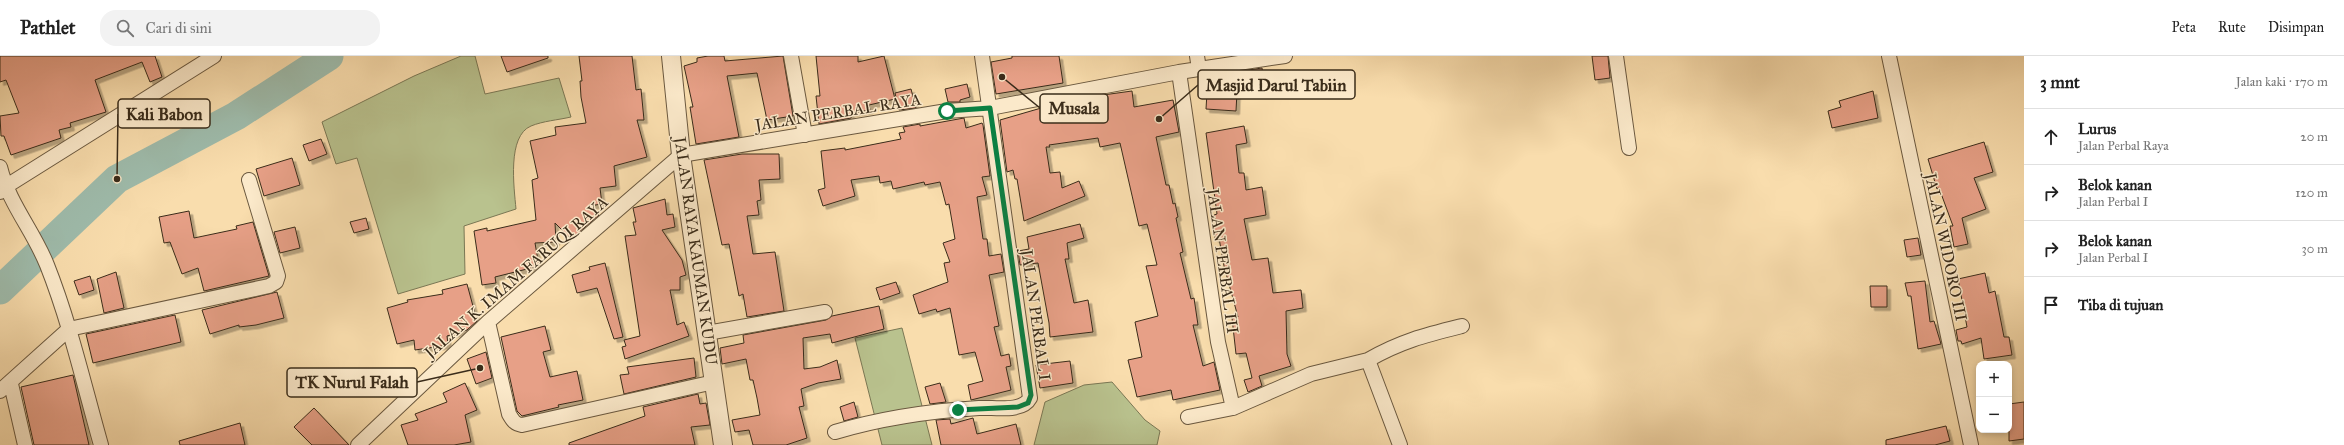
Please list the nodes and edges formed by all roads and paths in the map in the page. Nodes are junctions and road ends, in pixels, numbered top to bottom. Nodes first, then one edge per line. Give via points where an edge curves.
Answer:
1 (214, 56) edge
2 (671, 56) edge
3 (791, 56) edge
4 (982, 56) edge
5 (1284, 56) edge
6 (1616, 56) edge
7 (1888, 56) edge
8 (1198, 63) edge
9 (1179, 72) junction
10 (990, 108) junction
11 (805, 135) junction
12 (1629, 148) dead end
13 (681, 155) junction
14 (0, 167) edge
15 (249, 180) dead end
16 (5, 193) edge
17 (825, 312) dead end
18 (488, 322) junction
19 (1462, 326) dead end
20 (69, 329) junction
21 (707, 333) junction
22 (1368, 360) junction
23 (714, 382) junction
24 (5, 388) edge
25 (1233, 408) junction
26 (1188, 417) dead end
27 (835, 432) dead end
28 (25, 445) edge
29 (101, 445) edge
30 (358, 445) edge
31 (723, 445) edge
32 (1400, 445) edge
33 (1971, 445) edge

1 - 16 street
2 - 13 street, JALAN RAYA KAUMAN KUDU
3 - 11 street
4 - 10 street
5 - 8 street, JALAN PERBAL RAYA
6 - 12 street
7 - 33 street, JALAN WIDORO III
8 - 9 street, JALAN PERBAL RAYA
9 - 10 street, JALAN PERBAL RAYA
9 - 25 street, JALAN PERBAL III via 1218,342
10 - 11 street, JALAN PERBAL RAYA via 947,111
10 - 27 street, JALAN PERBAL I via 1030,398 1028,403 1018,407 978,408 891,417
11 - 13 street, JALAN PERBAL RAYA
13 - 18 street, JALAN K. IMAM FARUQI RAYA
13 - 21 street, JALAN RAYA KAUMAN KUDU
14 - 16 street
15 - 20 street via 278,276 276,282 269,286
16 - 20 street via 46,264
17 - 21 street
18 - 23 street via 509,414 517,424 522,425
18 - 30 street, JALAN K. IMAM FARUQI RAYA
19 - 22 street via 1410,339
20 - 24 street
20 - 29 street
21 - 23 street, JALAN RAYA KAUMAN KUDU
22 - 25 street via 1311,374
22 - 32 street
23 - 31 street, JALAN RAYA KAUMAN KUDU
24 - 28 street
25 - 26 street

